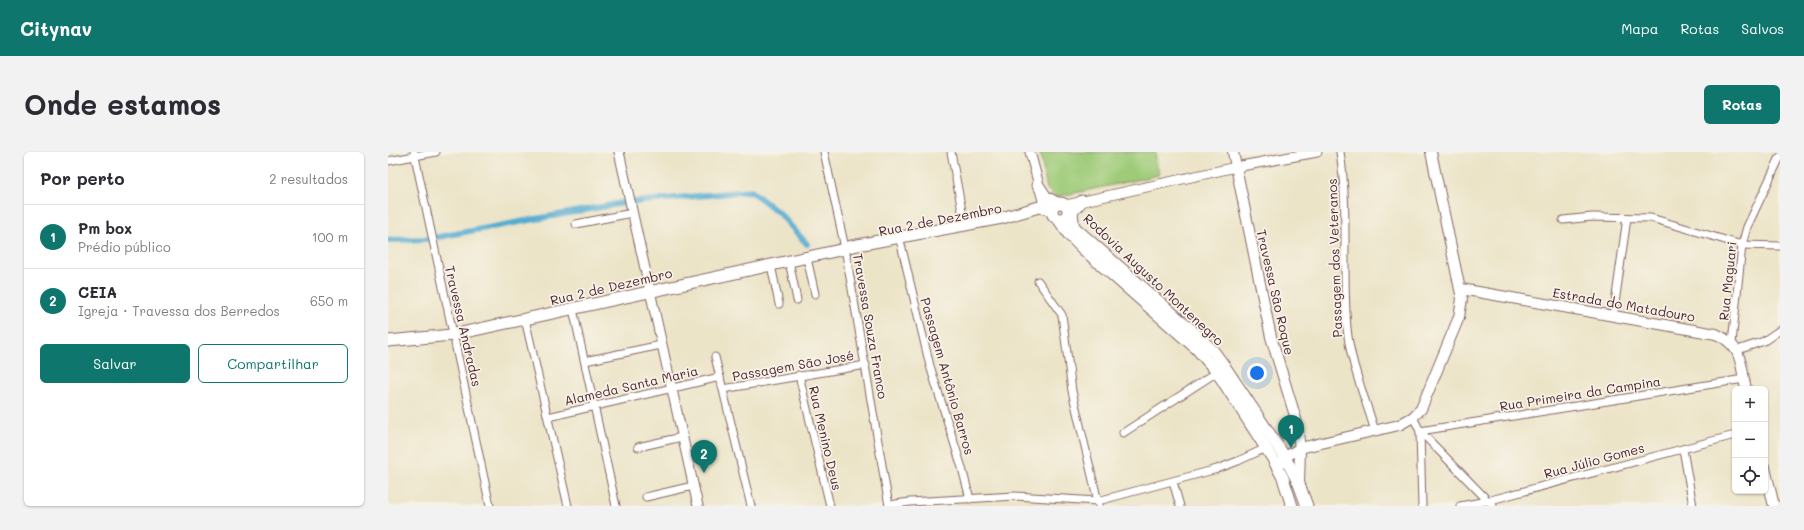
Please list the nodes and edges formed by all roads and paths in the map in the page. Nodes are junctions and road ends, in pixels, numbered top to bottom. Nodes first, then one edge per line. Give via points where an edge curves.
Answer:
1 (436, 152) edge
2 (619, 152) edge
3 (824, 152) edge
4 (951, 152) edge
5 (1030, 152) edge
6 (1233, 152) edge
7 (1317, 152) edge
8 (1340, 152) edge
9 (1431, 152) edge
10 (414, 154) edge
11 (1780, 157) edge
12 (388, 161) edge
13 (1236, 167) junction
14 (1038, 185) joint
15 (1082, 201) junction
16 (1055, 206) junction
17 (632, 213) junction
18 (1063, 218) junction
19 (1628, 218) junction
20 (1562, 220) dead end
21 (576, 224) dead end
22 (965, 227) junction
23 (1076, 229) junction
24 (899, 239) junction
25 (1742, 245) junction
26 (1780, 246) edge
27 (844, 250) junction
28 (807, 258) junction
29 (789, 262) junction
30 (772, 265) junction
31 (1038, 281) dead end
32 (1461, 289) junction
33 (649, 291) junction
34 (815, 294) dead end
35 (797, 300) dead end
36 (780, 304) dead end
37 (574, 309) junction
38 (1613, 317) junction
39 (525, 320) junction
40 (1780, 330) edge
41 (452, 335) junction
42 (388, 341) edge
43 (661, 345) junction
44 (1735, 347) junction
45 (715, 357) dead end
46 (585, 361) junction
47 (866, 365) junction
48 (1216, 372) junction
49 (799, 375) junction
50 (720, 377) junction
51 (1745, 384) edge
52 (671, 389) junction
53 (723, 389) junction
54 (594, 406) junction
55 (548, 417) junction
56 (1413, 418) junction
57 (1375, 431) junction
58 (1420, 431) junction
59 (1123, 433) dead end
60 (1732, 436) edge
61 (682, 437) junction
62 (638, 447) dead end
63 (1266, 448) junction
64 (1300, 448) junction
65 (1684, 449) junction
66 (1285, 457) junction
67 (1279, 470) junction
68 (1768, 481) edge
69 (1173, 482) junction
70 (1299, 484) junction
71 (693, 486) junction
72 (646, 497) dead end
73 (970, 499) junction
74 (1098, 503) edge
75 (1490, 503) edge
76 (889, 505) edge
77 (490, 506) edge
78 (568, 506) edge
79 (616, 506) edge
80 (698, 506) edge
81 (751, 506) edge
82 (830, 506) edge
83 (1180, 506) edge
84 (1292, 506) edge
85 (1307, 506) edge
86 (1422, 506) edge
87 (1460, 506) edge
88 (1693, 506) edge
89 (1774, 506) edge

1 - 10 street
2 - 17 street
3 - 27 street, Travessa Souza Franco
4 - 22 street
5 - 14 street
6 - 13 main road, Travessa São Roque
7 - 13 street, Rua 2 de Dezembro
8 - 57 street, Passagem dos Veteranos via 1344,179 1347,329
9 - 32 main road
10 - 12 street
10 - 41 street, Travessa Andradas
11 - 25 street, Rua Maguari via 1750,221
13 - 15 street, Rua 2 de Dezembro
13 - 64 main road, Travessa São Roque via 1271,337 1292,404
14 - 16 main road
15 - 16 street, Rua 2 de Dezembro
15 - 23 main road via 1072,212
16 - 18 main road via 1053,216
16 - 18 main road via 1068,212
16 - 22 main road, Rua 2 de Dezembro via 1039,207
17 - 21 street
17 - 33 street
18 - 23 main road, Rodovia Augusto Montenegro
18 - 48 main road, Rodovia Augusto Montenegro via 1069,235 1196,348
19 - 20 street via 1592,217
19 - 25 street via 1651,218
19 - 38 street
22 - 24 main road, Rua 2 de Dezembro
23 - 66 main road, Rodovia Augusto Montenegro via 1214,352
24 - 27 main road, Rua 2 de Dezembro
24 - 73 street, Passagem Antônio Barros via 930,366
25 - 26 street
25 - 44 street, Rua Maguari
27 - 28 main road, Rua 2 de Dezembro
27 - 47 street, Travessa Souza Franco
28 - 29 main road, Rua 2 de Dezembro
28 - 34 street
29 - 30 main road, Rua 2 de Dezembro
29 - 35 street
30 - 33 main road, Rua 2 de Dezembro
30 - 36 street
31 - 74 street via 1062,315 1072,391
32 - 38 main road, Estrada do Matadouro
32 - 56 main road via 1462,303 1458,317 1421,408
33 - 37 main road, Rua 2 de Dezembro
33 - 43 street
37 - 39 main road, Rua 2 de Dezembro
37 - 46 street
38 - 44 main road, Estrada do Matadouro via 1705,331 1722,337
39 - 41 main road, Rua 2 de Dezembro
39 - 55 street
40 - 44 street via 1764,341
41 - 42 main road, Rua 2 de Dezembro
41 - 77 street, Travessa Andradas
43 - 46 street
43 - 52 street
44 - 51 main road
45 - 50 street
46 - 54 street
47 - 49 street, Passagem São José
47 - 76 street, Travessa Souza Franco
48 - 59 street
48 - 63 main road, Rodovia Augusto Montenegro
49 - 53 street, Passagem São José
49 - 82 street, Rua Menino Deus
50 - 52 street, Alameda Santa Maria
50 - 53 street
51 - 58 street, Rua Primeira da Campina
52 - 54 street, Alameda Santa Maria
52 - 61 street
53 - 81 street
54 - 55 street, Alameda Santa Maria
54 - 79 street
55 - 78 street
56 - 57 main road
56 - 58 street
57 - 64 main road
58 - 75 street
58 - 86 street
60 - 65 street, Rua Júlio Gomes
61 - 62 street
61 - 71 street
63 - 67 main road, Rodovia Augusto Montenegro
63 - 69 street via 1238,461
64 - 66 main road
64 - 70 main road, Travessa São Roque
65 - 75 street, Rua Júlio Gomes
65 - 88 street
66 - 67 main road
66 - 70 main road, Rodovia Augusto Montenegro
67 - 84 main road, Rodovia Augusto Montenegro
68 - 89 main road
69 - 74 street
69 - 83 street
70 - 85 main road, Rodovia Augusto Montenegro
71 - 72 street
71 - 80 street
73 - 74 street via 1015,496
73 - 76 street
75 - 87 street, Rua Júlio Gomes

